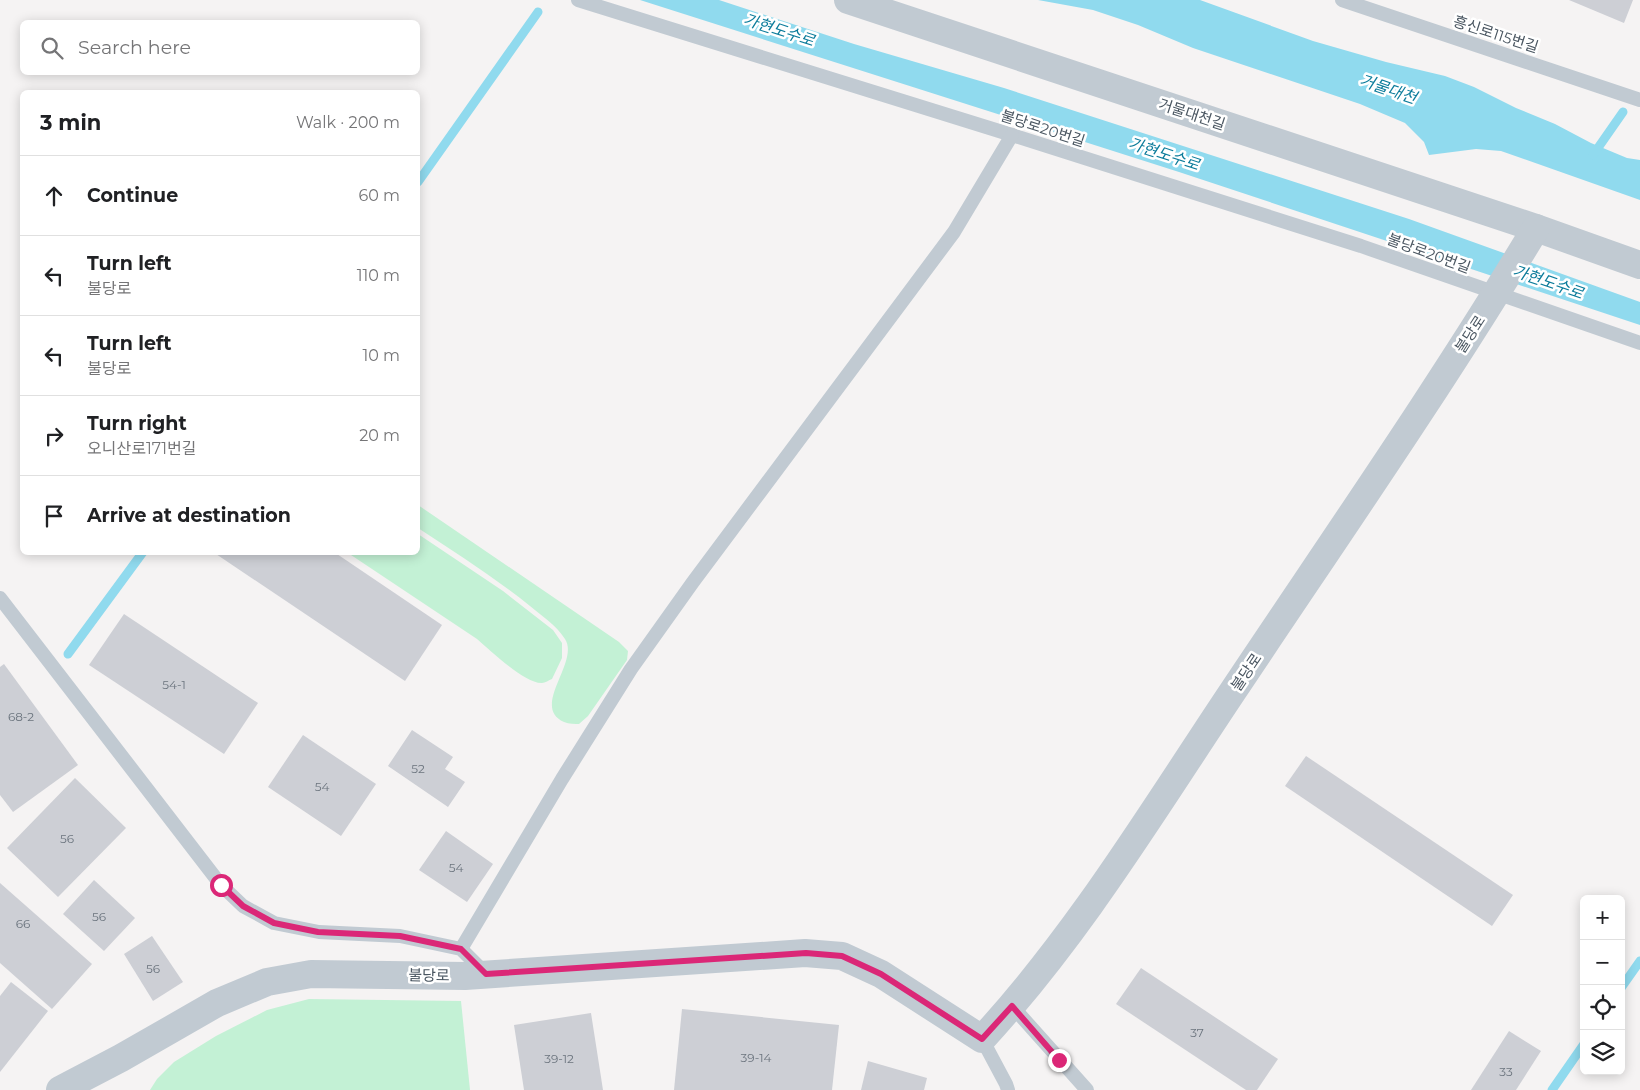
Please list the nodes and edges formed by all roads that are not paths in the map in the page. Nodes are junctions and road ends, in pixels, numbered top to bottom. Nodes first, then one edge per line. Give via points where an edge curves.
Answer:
1 (578, 0) edge
2 (848, 0) edge
3 (1342, 0) edge
4 (1640, 100) edge
5 (1012, 135) junction
6 (1536, 228) junction
7 (1640, 265) edge
8 (1496, 294) junction
9 (1640, 343) edge
10 (0, 598) edge
11 (461, 949) junction
12 (486, 974) junction
13 (1012, 1006) junction
14 (982, 1039) junction
15 (60, 1090) edge
16 (1008, 1090) edge
17 (1087, 1090) edge

1 - 5 lane, 불당로20번길
2 - 6 street, 거물대천길
3 - 4 lane, 흥신로115번길
5 - 8 lane, 불당로20번길 via 1361,246
5 - 11 lane via 949,240 631,669
6 - 7 street
6 - 8 street, 불당로
8 - 9 lane, 불당로20번길
8 - 13 street, 불당로 via 1088,907
10 - 11 lane via 221,885 243,906 274,923 318,932 400,936
11 - 12 lane
12 - 14 street, 불당로 via 806,953 842,956 881,974
12 - 15 street, 불당로 via 310,974 267,982 217,1003
13 - 14 street, 불당로
13 - 17 lane
14 - 16 lane

